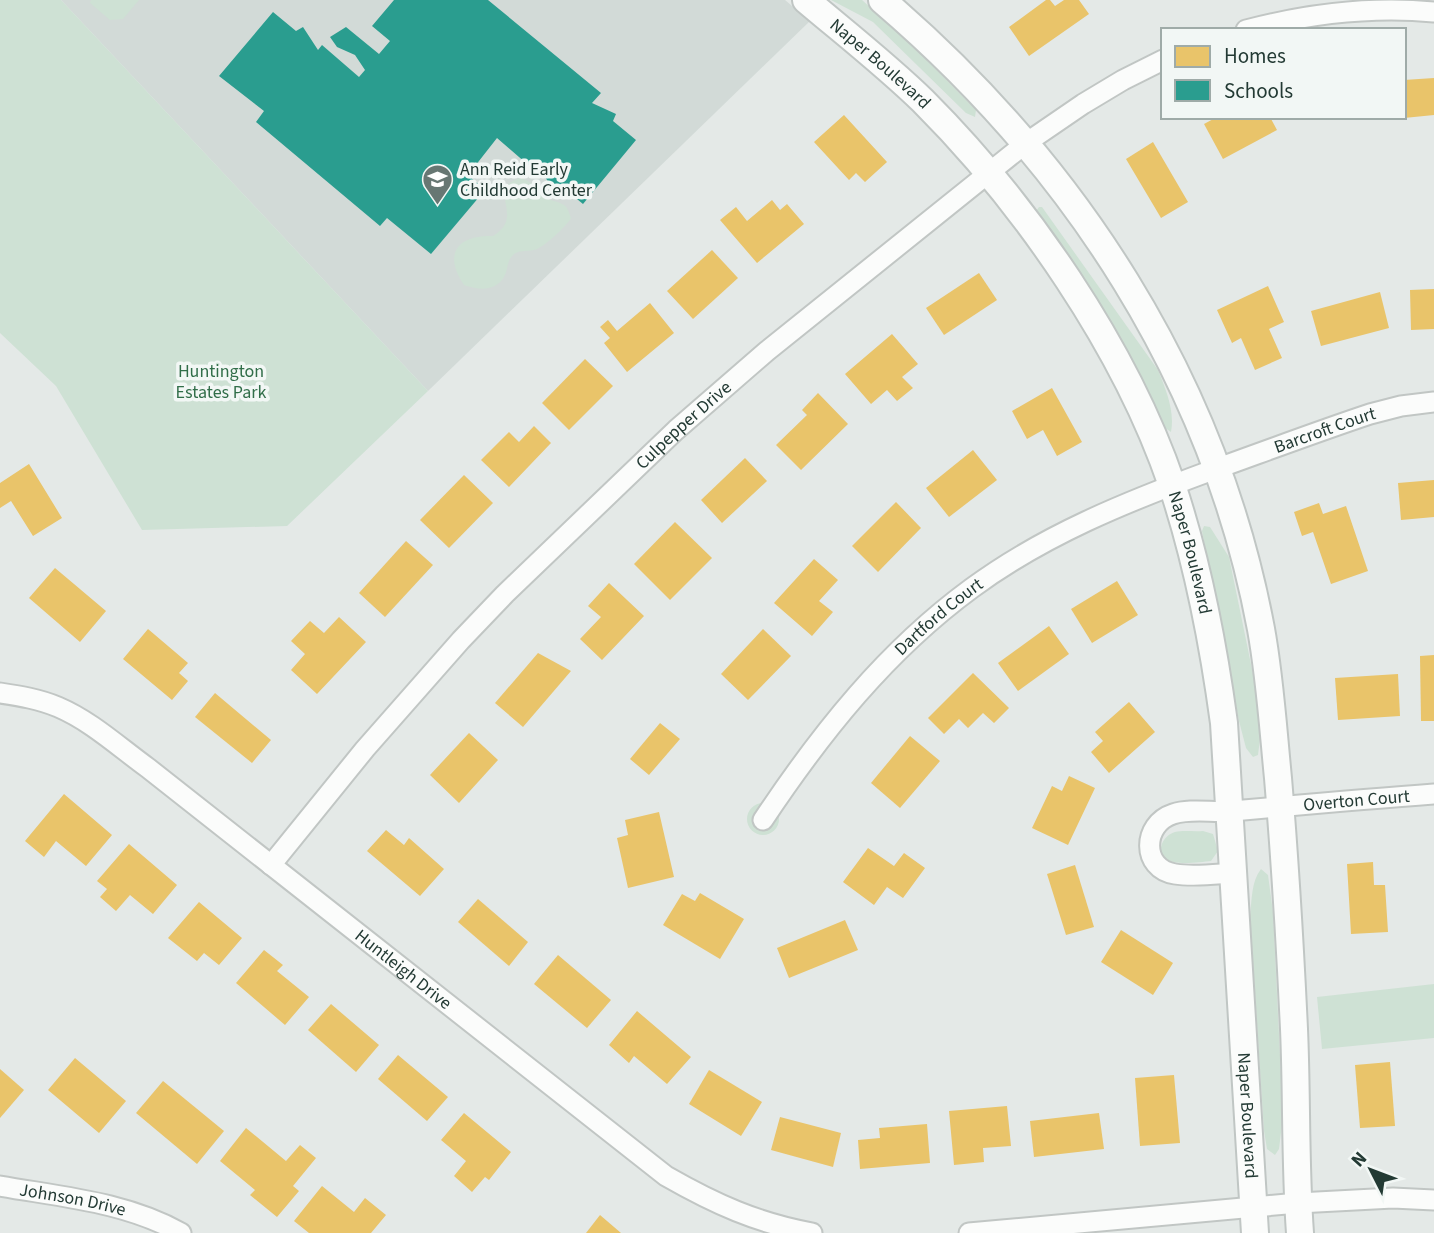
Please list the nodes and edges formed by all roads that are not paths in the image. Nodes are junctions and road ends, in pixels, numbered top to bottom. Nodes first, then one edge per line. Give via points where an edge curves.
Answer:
1 (806, 0) edge
2 (882, 0) edge
3 (1434, 12) edge
4 (1254, 28) edge
5 (1161, 61) edge
6 (1026, 143) junction
7 (989, 174) junction
8 (1434, 402) edge
9 (1216, 469) junction
10 (1172, 485) junction
11 (0, 693) edge
12 (1434, 794) edge
13 (1280, 805) junction
14 (1230, 811) junction
15 (763, 820) dead end
16 (271, 865) junction
17 (1234, 873) junction
18 (0, 1186) edge
19 (1434, 1200) edge
20 (1298, 1203) junction
21 (1254, 1220) edge
22 (181, 1233) edge
23 (813, 1233) edge
24 (969, 1233) edge
25 (1300, 1233) edge

1 - 7 main road, Naper Boulevard via 921,99
2 - 6 main road via 974,84
3 - 4 street via 1329,13
5 - 6 street, Culpepper Drive via 1113,86
6 - 7 street, Culpepper Drive
6 - 9 main road via 1128,284 1177,374
7 - 10 main road, Naper Boulevard via 1089,314 1142,412
7 - 16 street, Culpepper Drive via 767,351 609,492 461,640
8 - 9 street, Barcroft Court via 1370,414
9 - 10 street, Barcroft Court
9 - 13 main road via 1261,629
10 - 14 main road, Naper Boulevard via 1214,645
10 - 15 street, Dartford Court via 1070,528 1018,557 935,617 849,703
11 - 16 street, Huntleigh Drive via 59,707 84,721
12 - 13 street, Overton Court
13 - 14 street, Overton Court
13 - 20 main road via 1294,1028
14 - 17 main road, Naper Boulevard
14 - 17 street, Overton Court via 1176,813 1163,818 1150,836 1148,849 1161,869 1175,874
16 - 23 street, Huntleigh Drive via 666,1176 735,1212
17 - 21 main road, Naper Boulevard
18 - 22 street, Johnson Drive via 107,1205
19 - 20 street
20 - 21 street
20 - 25 main road
21 - 24 street

